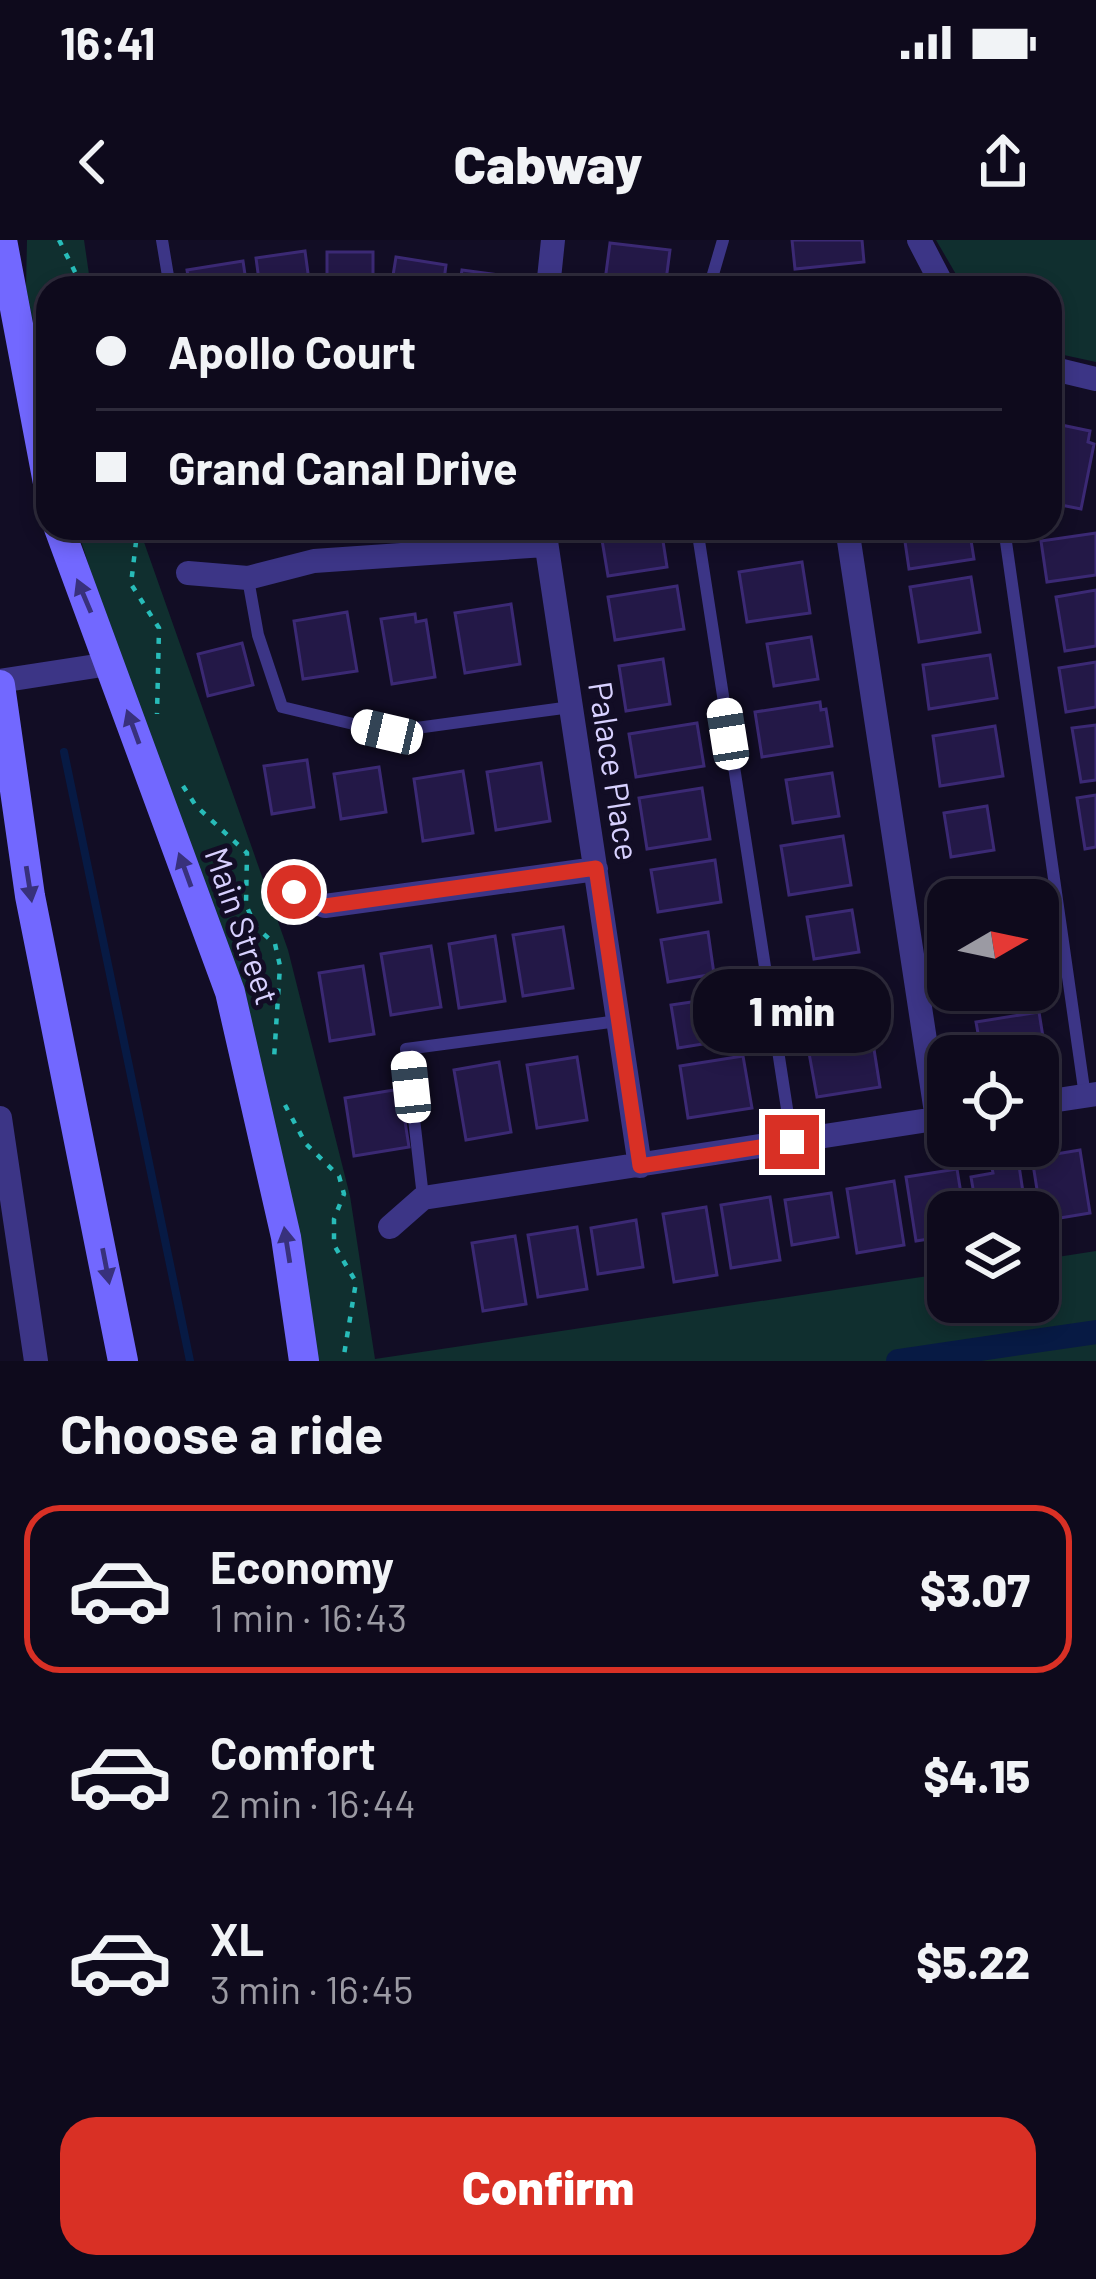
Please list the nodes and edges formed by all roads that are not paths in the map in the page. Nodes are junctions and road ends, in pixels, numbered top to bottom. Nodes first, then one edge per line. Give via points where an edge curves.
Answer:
1 (2, 240) edge
2 (162, 240) edge
3 (723, 240) edge
4 (919, 240) edge
5 (550, 241) edge
6 (168, 276) edge
7 (549, 276) edge
8 (712, 276) edge
9 (938, 276) edge
10 (1062, 371) edge
11 (1096, 379) edge
12 (36, 419) edge
13 (64, 540) edge
14 (508, 540) edge
15 (546, 540) edge
16 (699, 540) edge
17 (849, 540) edge
18 (1006, 540) edge
19 (188, 573) dead end
20 (248, 578) junction
21 (110, 664) junction
22 (0, 683) edge
23 (571, 706) junction
24 (596, 868) junction
25 (294, 892) dead end
26 (618, 1021) junction
27 (929, 1035) edge
28 (1090, 1095) edge
29 (1059, 1100) edge
30 (0, 1118) edge
31 (927, 1120) edge
32 (792, 1142) junction
33 (640, 1166) junction
34 (423, 1198) junction
35 (390, 1226) dead end
36 (36, 1361) edge
37 (122, 1361) edge
38 (304, 1361) edge

1 - 12 main road
2 - 6 lane
3 - 8 lane
4 - 9 street
5 - 7 street
10 - 11 street
21 -> 13 main road, Main Street
14 - 20 street via 314,561
15 - 23 street, Palace Place
16 - 32 lane
17 - 27 street
18 - 28 lane
19 - 20 street
20 - 23 lane via 282,707 387,732
21 - 22 street
38 -> 21 main road, Main Street via 286,1237 230,992
22 -> 37 main road via 30,896
23 - 24 street, Palace Place
24 - 25 street via 325,906
24 - 26 street, Palace Place
26 - 33 street, Palace Place
26 - 34 lane via 406,1049
28 - 29 street
30 - 36 street
31 - 32 street
32 - 33 street
33 - 34 street
34 - 35 street

